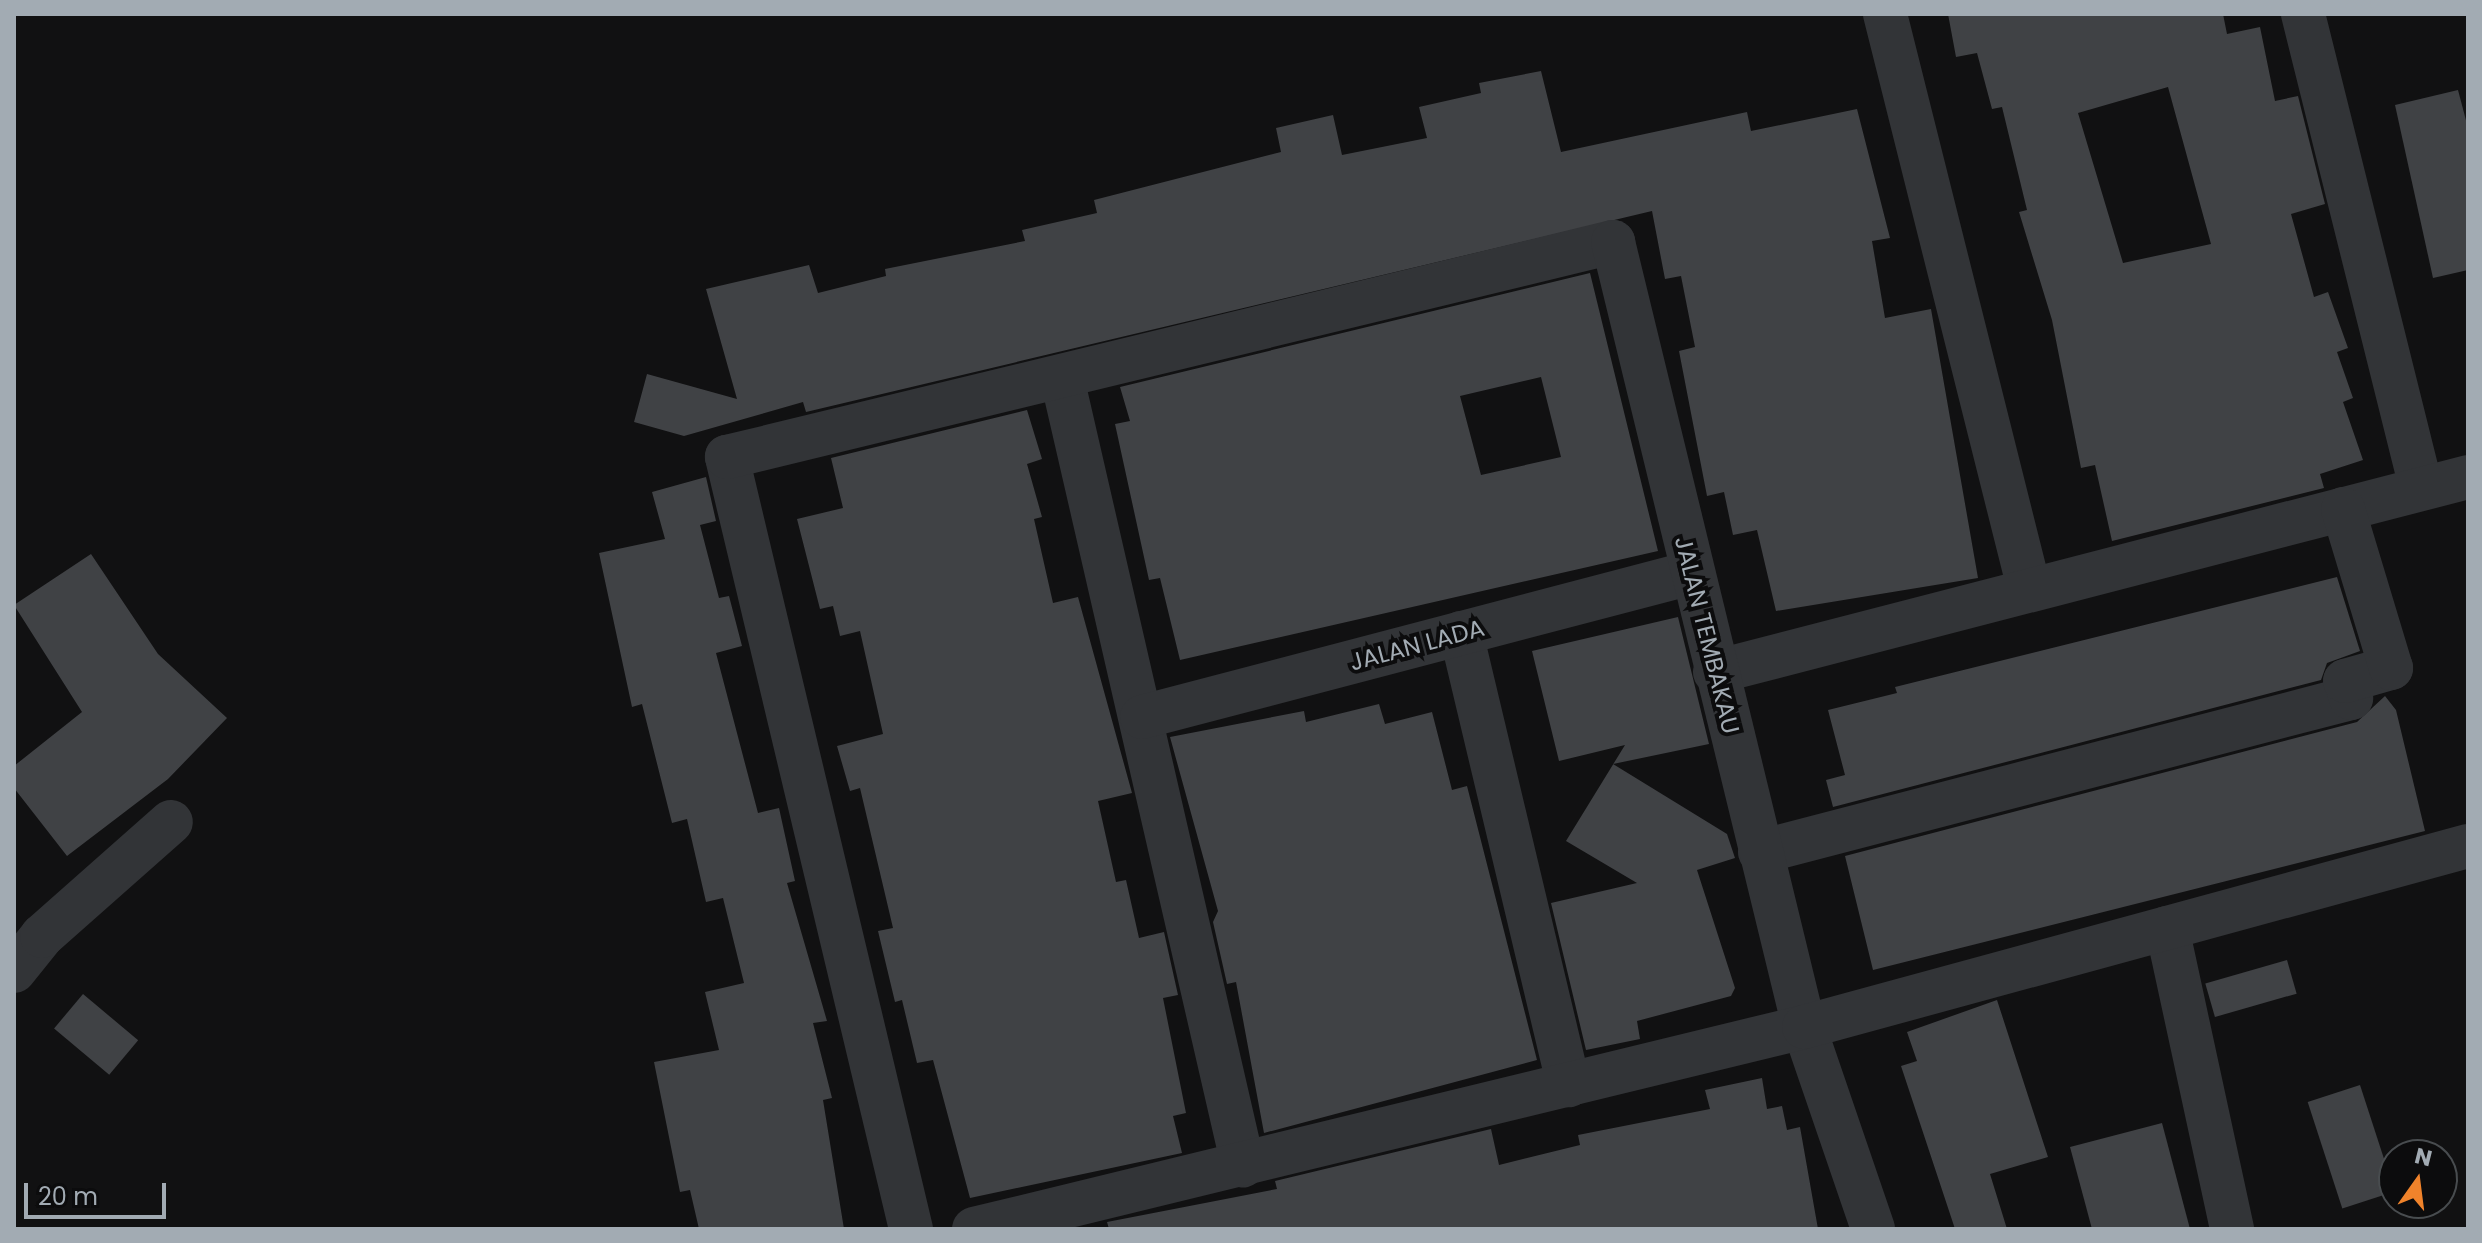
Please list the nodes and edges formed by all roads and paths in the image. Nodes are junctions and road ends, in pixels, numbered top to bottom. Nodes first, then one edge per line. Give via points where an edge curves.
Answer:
1 (1885, 14) edge
2 (2303, 14) edge
3 (1062, 378) junction
4 (2468, 477) edge
5 (2421, 488) junction
6 (2343, 509) junction
7 (1691, 573) junction
8 (2029, 588) junction
9 (1461, 633) junction
10 (1715, 672) junction
11 (1142, 717) junction
12 (171, 822) dead end
13 (2468, 846) edge
14 (1760, 852) junction
15 (2167, 928) junction
16 (14, 971) edge
17 (1804, 1027) junction
18 (1569, 1085) junction
19 (1243, 1165) junction
20 (911, 1229) edge
21 (974, 1229) edge
22 (1873, 1229) edge
23 (2232, 1229) edge

1 - 8 street
2 - 5 street
3 - 7 street, JALAN TEMBAKAU via 1613,242
3 - 11 street
3 - 20 street via 727,457
4 - 5 street
5 - 6 street
6 - 8 street
6 - 14 street via 2391,668 2345,681 2351,698
7 - 9 street, JALAN LADA
7 - 10 street, JALAN TEMBAKAU
8 - 10 street
9 - 11 street, JALAN LADA
9 - 18 street
10 - 14 street, JALAN TEMBAKAU
11 - 19 street
12 - 16 street via 42,936
13 - 15 street
14 - 17 street, JALAN TEMBAKAU
15 - 17 street
15 - 23 street
17 - 18 street
17 - 22 street, JALAN TEMBAKAU
18 - 19 street
19 - 21 street

